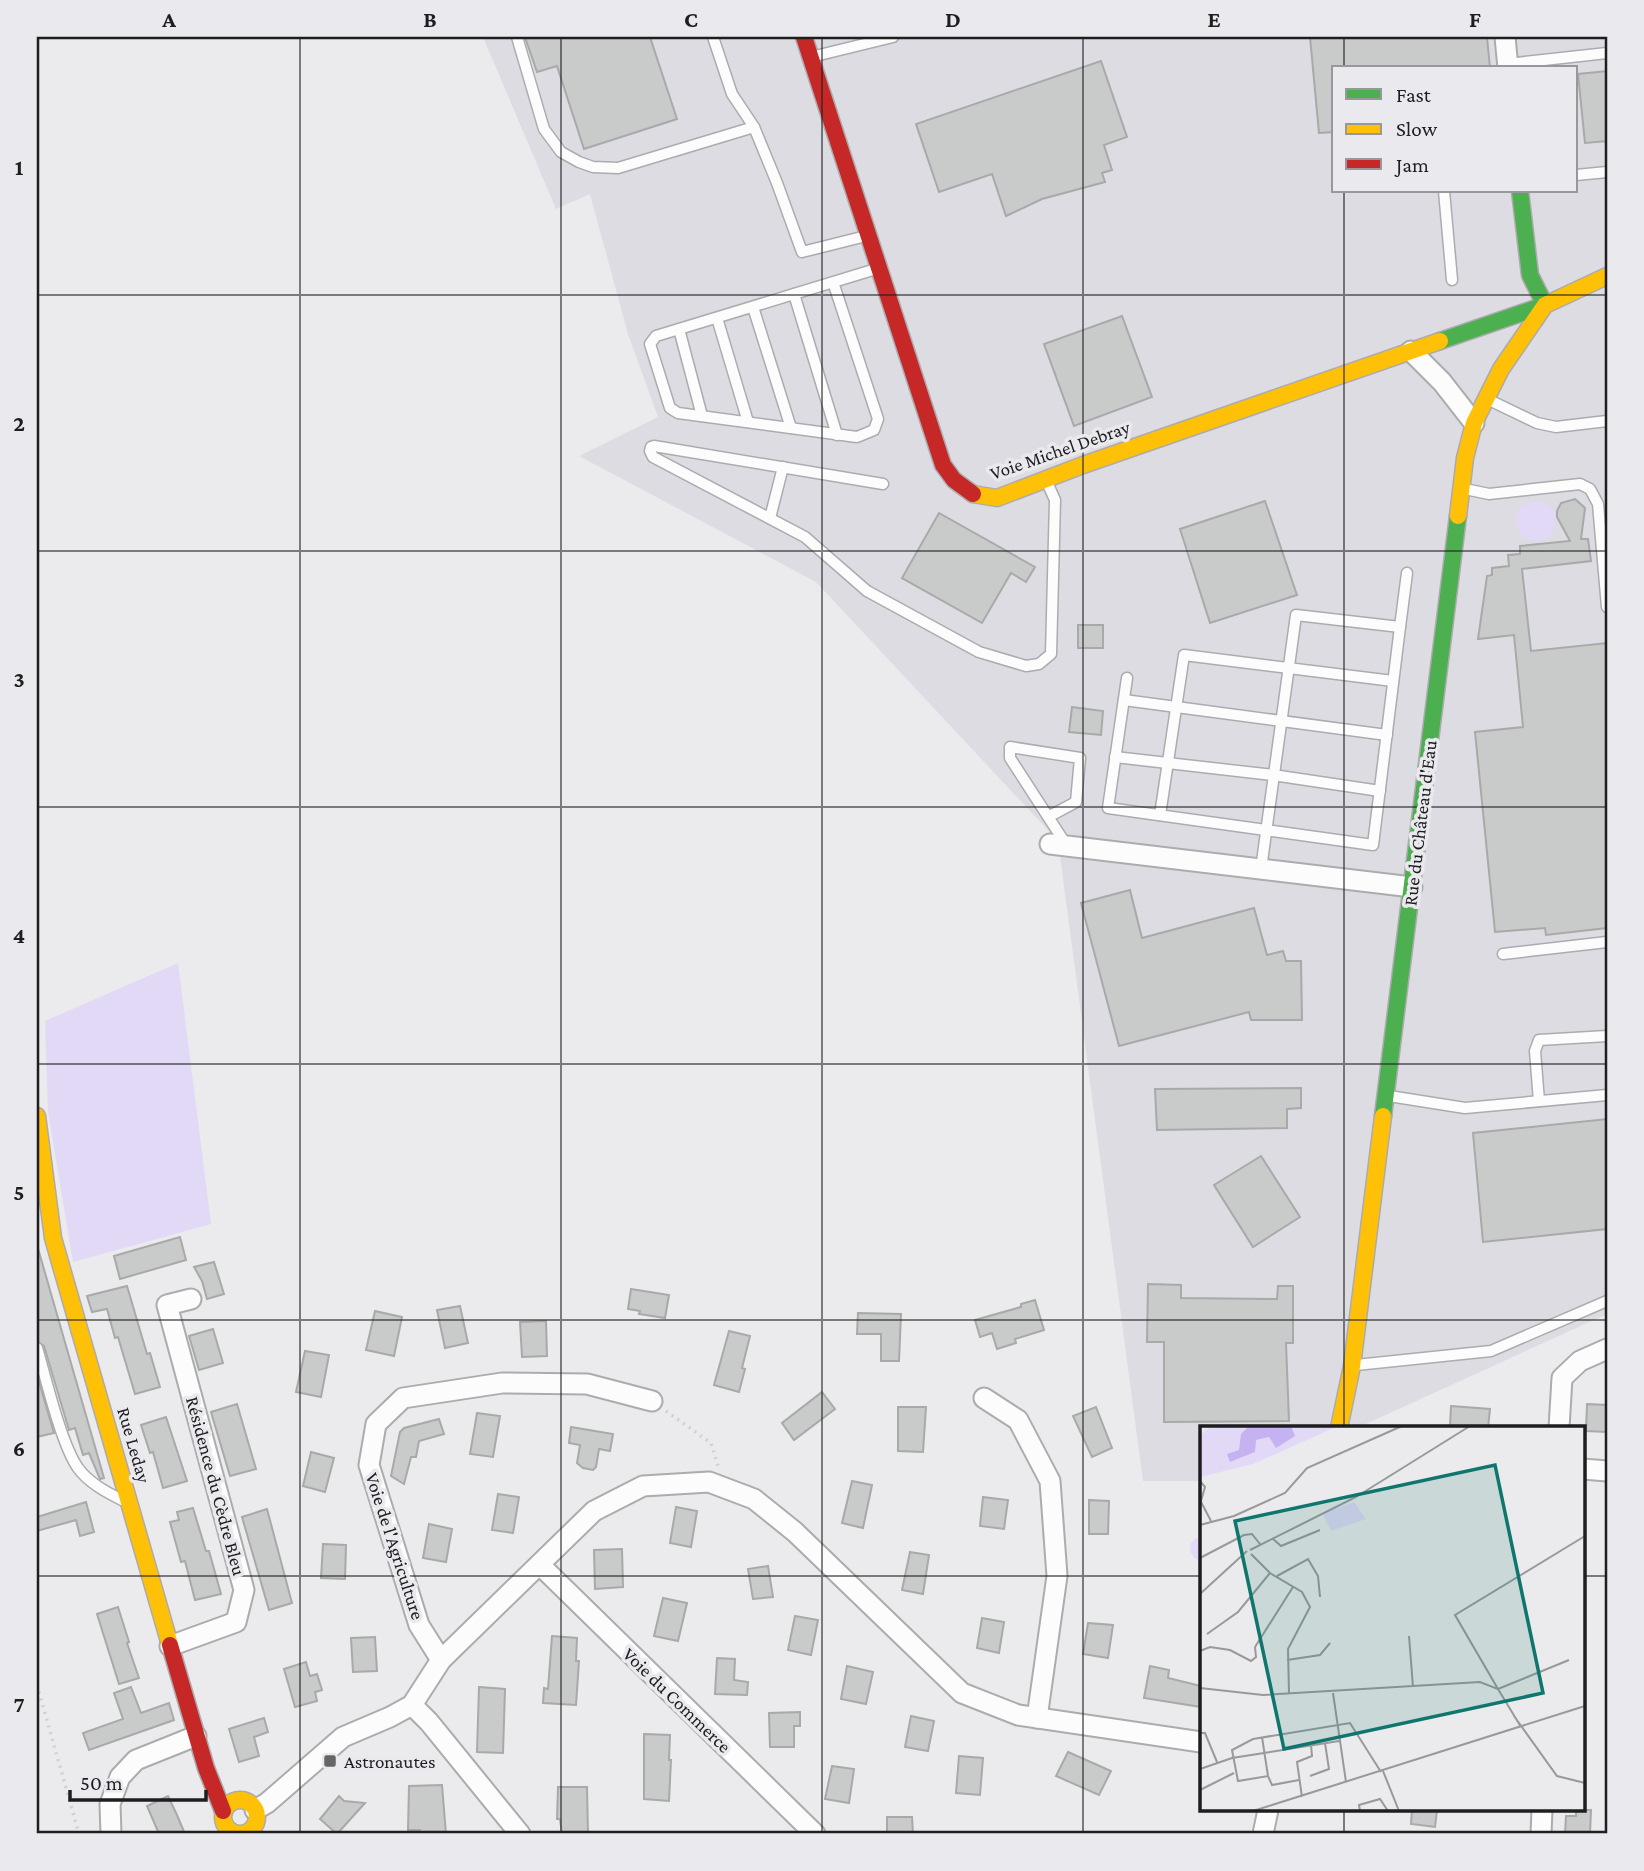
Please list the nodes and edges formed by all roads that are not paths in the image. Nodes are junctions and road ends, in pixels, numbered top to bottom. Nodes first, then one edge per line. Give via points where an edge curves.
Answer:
1 (517, 37) edge
2 (713, 37) edge
3 (804, 37) edge
4 (893, 37) edge
5 (1505, 37) edge
6 (874, 40) edge
7 (1607, 53) edge
8 (811, 57) junction
9 (1508, 66) edge
10 (754, 127) junction
11 (1607, 172) edge
12 (1578, 175) edge
13 (1444, 192) edge
14 (1520, 192) edge
15 (869, 235) junction
16 (880, 268) junction
17 (1607, 276) edge
18 (1452, 280) dead end
19 (833, 282) junction
20 (793, 294) junction
21 (1545, 305) junction
22 (753, 307) junction
23 (717, 318) junction
24 (679, 329) junction
25 (1411, 351) junction
26 (1486, 399) junction
27 (702, 416) junction
28 (1607, 421) edge
29 (748, 422) junction
30 (1474, 423) junction
31 (791, 428) junction
32 (837, 435) junction
33 (783, 467) junction
34 (1045, 480) junction
35 (883, 484) dead end
36 (1461, 488) junction
37 (1603, 510) edge
38 (770, 518) junction
39 (1407, 573) dead end
40 (1606, 574) edge
41 (1607, 607) edge
42 (1400, 627) junction
43 (1288, 668) junction
44 (1127, 678) dead end
45 (1393, 681) junction
46 (1124, 700) junction
47 (1177, 708) junction
48 (1281, 722) junction
49 (1387, 735) junction
50 (1115, 757) junction
51 (1168, 763) junction
52 (1273, 775) junction
53 (1380, 791) junction
54 (1160, 815) junction
55 (1048, 817) junction
56 (1266, 830) junction
57 (1059, 845) joint
58 (1261, 869) junction
59 (1412, 887) junction
60 (1607, 942) edge
61 (1503, 954) dead end
62 (1607, 1035) edge
63 (1386, 1095) junction
64 (1607, 1095) edge
65 (1539, 1101) junction
66 (37, 1116) edge
67 (191, 1299) dead end
68 (1607, 1301) edge
69 (37, 1348) edge
70 (1607, 1349) edge
71 (1352, 1366) junction
72 (984, 1398) dead end
73 (652, 1401) road end
74 (1339, 1426) edge
75 (1559, 1426) edge
76 (1584, 1469) edge
77 (1607, 1471) edge
78 (129, 1504) junction
79 (540, 1565) junction
80 (170, 1646) junction
81 (441, 1660) junction
82 (412, 1705) junction
83 (1037, 1718) junction
84 (196, 1736) junction
85 (1200, 1742) edge
86 (229, 1805) junction
87 (255, 1810) junction
88 (1268, 1812) edge
89 (1542, 1812) edge
90 (237, 1833) edge
91 (111, 1834) edge
92 (520, 1834) edge
93 (815, 1834) edge
94 (1263, 1834) edge
95 (1541, 1834) edge

1 - 10 lane via 544,129 561,152 579,162 618,169
2 - 10 lane via 732,94
3 - 8 street, Voie Michel Debray
4 - 6 lane
5 - 9 street
6 - 8 lane
7 - 9 lane
8 - 15 street, Voie Michel Debray
10 - 15 lane via 802,252
11 - 12 lane
13 - 18 lane
14 - 21 street via 1530,275
15 - 16 street, Voie Michel Debray
16 - 19 lane
16 - 34 street, Voie Michel Debray via 943,465 954,480 973,494 997,498
17 - 21 street
19 - 20 lane
19 - 32 lane via 878,419 874,429 857,437
20 - 22 lane
20 - 32 lane
21 - 25 street, Voie Michel Debray
21 - 26 street, Rue du Château d'Eau
22 - 23 lane
22 - 31 lane
23 - 24 lane
23 - 29 lane
24 - 27 lane
24 - 27 lane via 656,336 650,344 670,408
25 - 30 street
25 - 34 street, Voie Michel Debray
26 - 28 lane via 1556,427
26 - 30 street, Rue du Château d'Eau
27 - 29 lane
29 - 31 lane
30 - 36 street, Rue du Château d'Eau
31 - 32 lane
33 - 35 lane
33 - 38 lane
33 - 38 lane via 651,447 653,457
34 - 38 lane via 1055,500 1051,654 1039,664 1026,666 979,652 867,591 805,537
36 - 37 lane via 1489,494 1580,484 1590,489
36 - 59 street, Rue du Château d'Eau
37 - 40 lane
39 - 42 lane
40 - 41 lane
42 - 43 lane via 1296,615
42 - 45 lane
43 - 45 lane
43 - 47 lane via 1184,655
43 - 48 lane
44 - 46 lane
45 - 49 lane
46 - 47 lane
46 - 50 lane
47 - 48 lane
47 - 51 lane
48 - 49 lane
48 - 52 lane
49 - 53 lane
50 - 51 lane
50 - 54 lane via 1108,808
51 - 52 lane
51 - 54 lane
52 - 53 lane
52 - 56 lane
53 - 56 lane via 1373,845
54 - 56 lane
55 - 55 lane via 1076,802 1080,758 1010,747 1010,758
55 - 57 lane
56 - 58 lane
57 - 58 street
58 - 59 street
59 - 63 street, Rue du Château d'Eau
60 - 61 lane
62 - 65 lane via 1539,1040 1535,1051
63 - 65 lane via 1465,1108
63 - 71 street, Rue du Château d'Eau
64 - 65 lane
66 - 78 street, Rue Leday via 53,1238
67 - 80 street, Résidence du Cèdre Bleu via 167,1305 244,1590 236,1622
68 - 71 lane via 1491,1351
69 - 78 lane via 77,1466 105,1492
70 - 75 street via 1580,1361 1562,1378
71 - 74 street, Rue du Château d'Eau
72 - 83 street via 1018,1420 1050,1481 1057,1576
73 - 81 street, Voie de l'Agriculture via 587,1384 502,1383 402,1398 376,1424 369,1465 419,1625
76 - 77 street
78 - 80 street, Rue Leday
79 - 81 street
79 - 83 street via 594,1511 643,1486 709,1482 754,1499 796,1532 962,1693
79 - 93 street, Voie du Commerce
80 - 84 street, Rue Leday
81 - 82 street
82 - 87 street via 343,1737
82 - 92 street
83 - 85 street
84 - 86 street, Rue Leday via 211,1780
84 - 91 street via 136,1760 120,1777 110,1804
86 - 87 street via 243,1800
86 - 90 street via 225,1826
87 - 90 street via 255,1824
88 - 94 street
89 - 95 street

